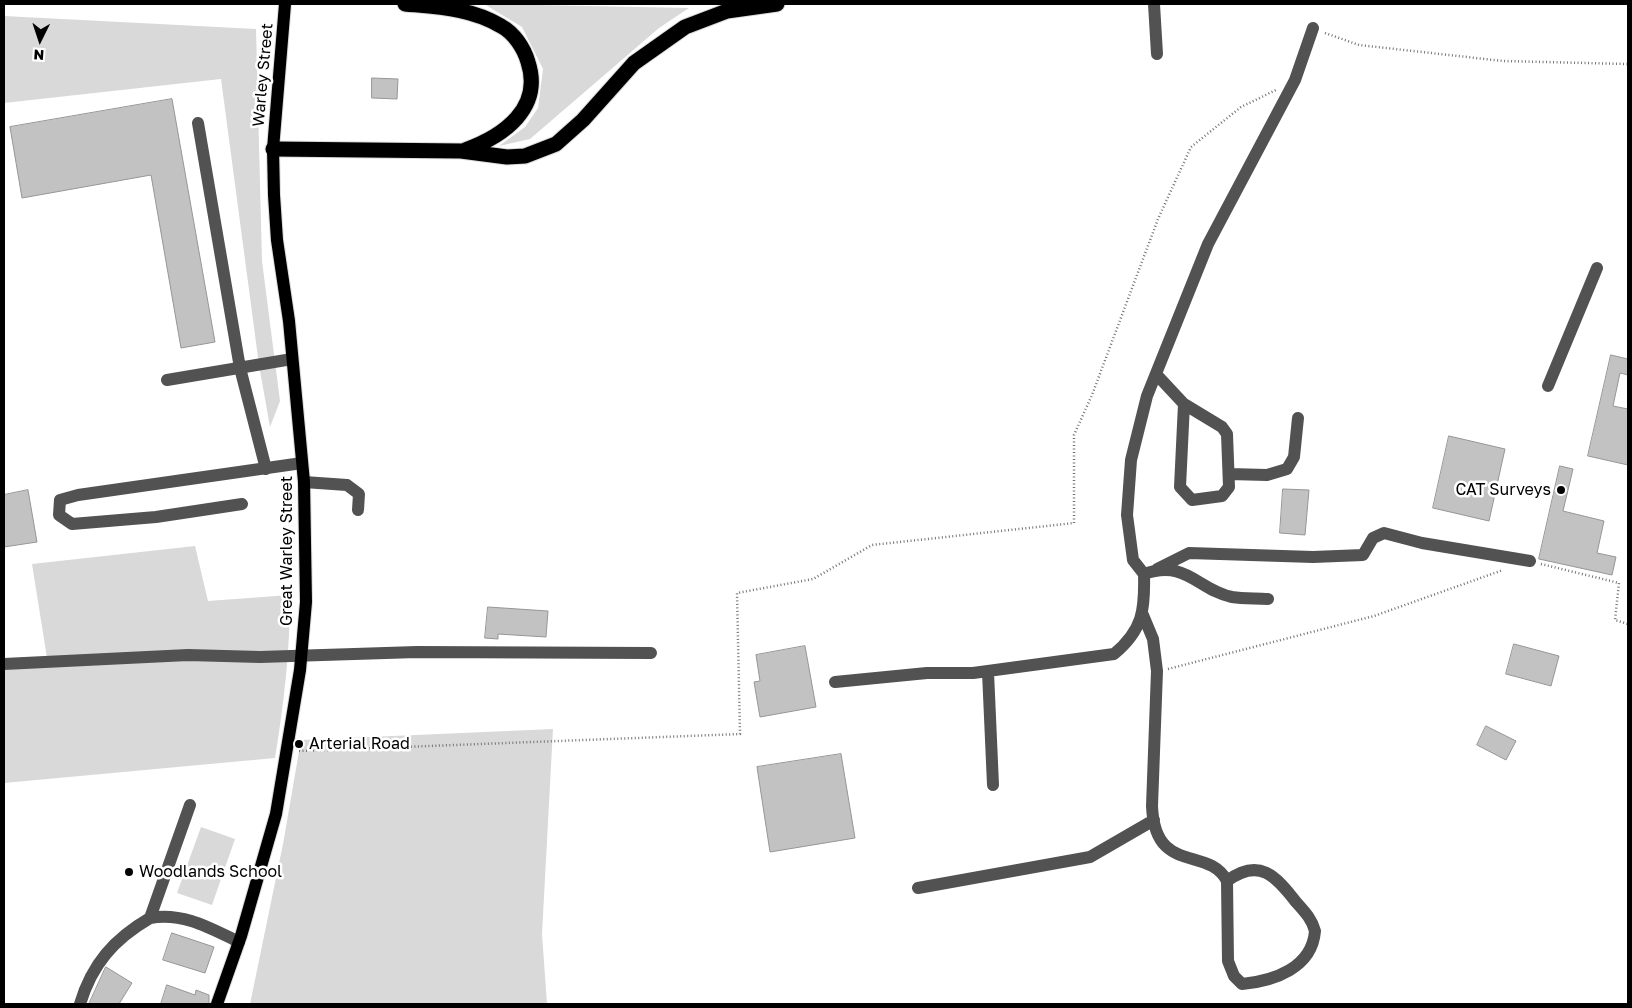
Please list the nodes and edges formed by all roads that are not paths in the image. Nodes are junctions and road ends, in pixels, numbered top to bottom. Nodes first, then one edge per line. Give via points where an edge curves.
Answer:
1 (285, 4) edge
2 (405, 4) edge
3 (777, 4) edge
4 (1154, 4) edge
5 (1313, 28) road end
6 (1157, 54) dead end
7 (198, 122) dead end
8 (273, 149) junction
9 (462, 151) junction
10 (1597, 268) dead end
11 (292, 360) junction
12 (240, 368) junction
13 (1156, 374) junction
14 (167, 380) dead end
15 (1548, 386) dead end
16 (1184, 404) junction
17 (1298, 418) dead end
18 (302, 463) junction
19 (266, 468) junction
20 (1228, 474) junction
21 (304, 482) junction
22 (242, 504) dead end
23 (358, 510) dead end
24 (1530, 561) road end
25 (1149, 572) junction
26 (1268, 599) dead end
27 (1143, 615) junction
28 (651, 653) dead end
29 (301, 656) junction
30 (4, 664) edge
31 (988, 672) junction
32 (835, 682) dead end
33 (993, 785) dead end
34 (190, 805) dead end
35 (1154, 820) junction
36 (1227, 881) junction
37 (918, 888) dead end
38 (150, 918) junction
39 (239, 942) junction
40 (80, 1004) edge
41 (217, 1004) edge

1 - 8 main road, Warley Street
2 - 9 highway via 480,15 503,27 526,53 532,88 527,106 515,123 497,136
3 - 9 highway via 727,11 685,27 634,63 583,120 556,144 526,156
4 - 6 street
5 - 13 street via 1295,80 1208,244
7 - 12 street
8 - 9 highway
8 - 11 main road, Great Warley Street via 277,240
10 - 15 street
11 - 12 street
11 - 18 main road, Great Warley Street
12 - 14 street
12 - 19 street
13 - 16 street
13 - 25 street via 1147,396 1131,460 1127,515 1133,560
16 - 20 street via 1222,426 1227,434
16 - 20 street via 1180,487 1192,500 1222,496 1229,487
17 - 20 street via 1294,457 1287,469 1267,475
18 - 19 street
18 - 21 main road, Great Warley Street
19 - 22 street via 78,495 60,500 58,507 59,515 72,524 156,517
21 - 23 street via 348,485 359,494
21 - 29 main road, Great Warley Street via 306,602
24 - 25 street via 1422,543 1384,533 1373,538 1363,555 1313,557 1189,553
25 - 26 street via 1183,572 1232,596
25 - 27 street
27 - 31 street via 1126,645 1114,654
27 - 35 street via 1153,639 1157,671
28 - 29 street via 417,652
29 - 30 street via 188,655
29 - 39 main road, Great Warley Street via 276,814
31 - 32 street via 927,673
31 - 33 street
34 - 38 street
35 - 36 street via 1163,844 1194,861 1216,868
35 - 37 street via 1090,857
36 - 36 street via 1228,961 1234,976 1242,984 1257,983 1290,970 1303,961 1315,931 1289,892 1272,875 1259,870 1239,872
38 - 39 street via 182,917
38 - 40 street via 120,937 85,987
39 - 41 main road, Great Warley Street

